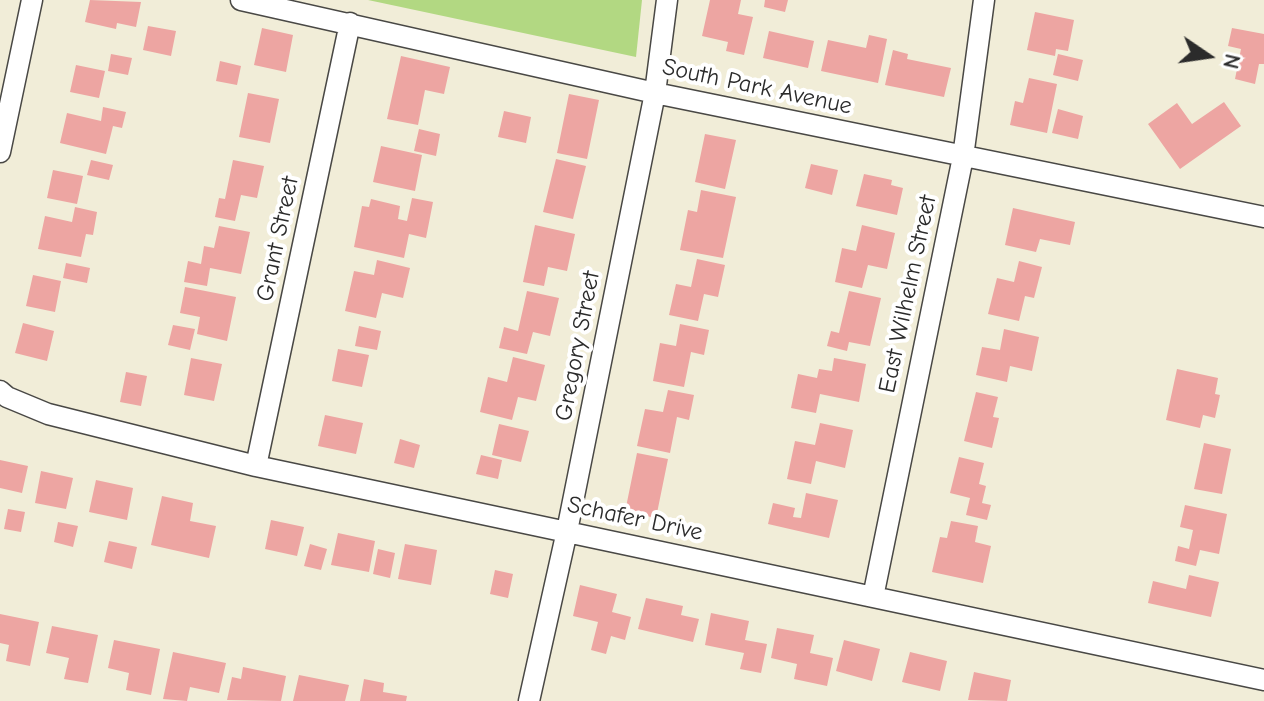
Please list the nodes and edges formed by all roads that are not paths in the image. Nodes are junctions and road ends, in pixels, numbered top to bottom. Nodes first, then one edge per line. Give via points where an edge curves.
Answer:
1 (32, 0) edge
2 (241, 0) edge
3 (667, 0) edge
4 (984, 0) edge
5 (350, 23) junction
6 (655, 93) junction
7 (0, 152) edge
8 (963, 157) junction
9 (1264, 217) edge
10 (0, 391) edge
11 (256, 466) junction
12 (567, 531) junction
13 (873, 597) junction
14 (1264, 680) edge
15 (529, 701) edge

1 - 7 street
2 - 5 street, South Park Avenue
3 - 6 street, Gregory Street
4 - 8 street, East Wilhelm Street
5 - 6 street, South Park Avenue
5 - 11 street, Grant Street
6 - 8 street, South Park Avenue
6 - 12 street, Gregory Street
8 - 9 street, South Park Avenue
8 - 13 street, East Wilhelm Street
10 - 11 street, Schafer Drive via 48,414
11 - 12 street, Schafer Drive
12 - 13 street, Schafer Drive
12 - 15 street, Gregory Street
13 - 14 street, Schafer Drive

